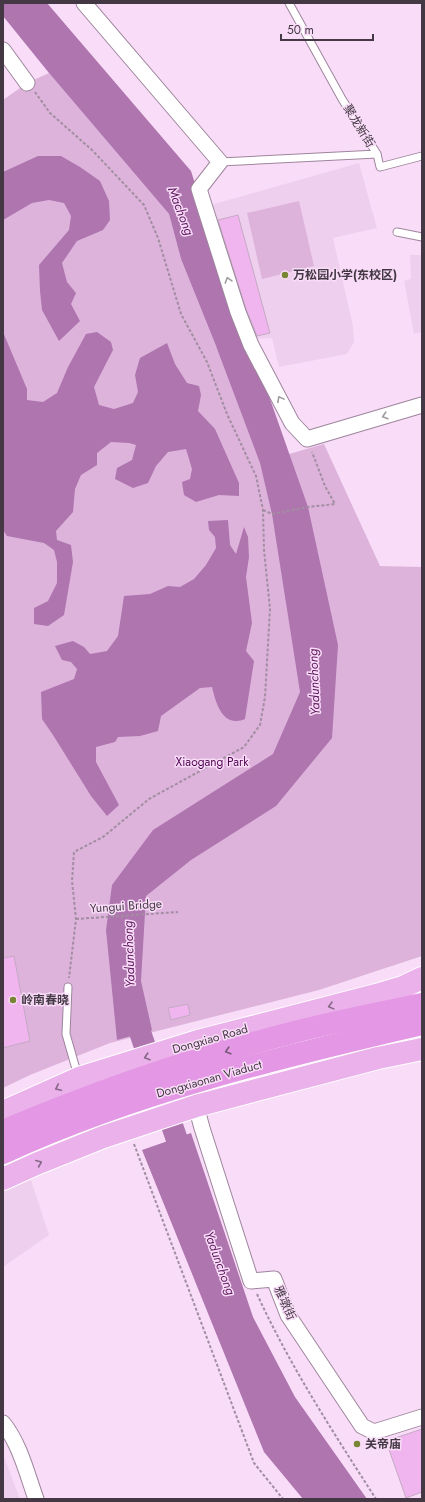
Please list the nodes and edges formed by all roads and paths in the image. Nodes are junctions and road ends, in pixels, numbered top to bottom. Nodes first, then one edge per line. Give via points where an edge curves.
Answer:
1 (84, 3) edge
2 (289, 3) edge
3 (3, 50) edge
4 (27, 83) joint
5 (376, 154) junction
6 (422, 156) edge
7 (220, 162) junction
8 (397, 232) dead end
9 (422, 237) edge
10 (422, 405) edge
11 (307, 439) junction
12 (263, 510) junction
13 (178, 912) dead end
14 (76, 919) junction
15 (422, 978) edge
16 (68, 987) joint
17 (422, 994) edge
18 (422, 1004) edge
19 (422, 1024) edge
20 (296, 1032) junction
21 (422, 1038) edge
22 (422, 1049) edge
23 (176, 1057) junction
24 (123, 1075) junction
25 (79, 1078) junction
26 (192, 1108) junction
27 (3, 1112) edge
28 (128, 1128) junction
29 (3, 1131) edge
30 (3, 1153) edge
31 (3, 1157) edge
32 (3, 1179) edge
33 (251, 1281) junction
34 (422, 1417) edge
35 (3, 1423) edge
36 (36, 1499) edge
37 (283, 1499) edge
38 (376, 1499) edge

1 - 7 street
2 - 5 lane, 聚龙新街 via 342,99
3 - 4 street
4 - 12 path via 50,113 92,150 144,205 158,238 182,314 207,362 227,414 256,476
5 - 6 lane via 380,167
5 - 7 lane, 聚龙新街
11 -> 7 street via 292,423 251,345 201,196 199,189
8 - 9 lane
10 -> 11 street
11 - 12 path via 325,486 335,504 272,514
12 - 14 path via 270,609 265,697 260,725 244,747 149,799 103,837 74,852 72,881
13 - 14 path, Yungui Bridge
14 - 16 path
15 -> 23 main road, Dongxiao Road via 376,995
16 - 25 lane via 66,1034
17 - 20 highway
18 - 20 highway, Dongxiaonan Viaduct
19 - 30 highway, Dongxiaonan Viaduct via 259,1064 142,1099 70,1124
20 -> 23 highway, Dongxiaonan Viaduct
21 - 31 highway via 108,1119
22 - 26 main road via 378,1058
23 -> 24 highway, Dongxiaonan Viaduct
24 - 25 main road
24 - 29 highway, Dongxiaonan Viaduct via 78,1101
25 -> 27 main road
26 - 28 main road
26 - 33 street via 202,1128
32 -> 28 main road
28 - 37 path via 254,1463
33 - 34 street, 雅墩街 via 274,1279 288,1315 362,1426 374,1432
33 - 38 path via 270,1323 311,1397
35 - 36 street via 20,1453

